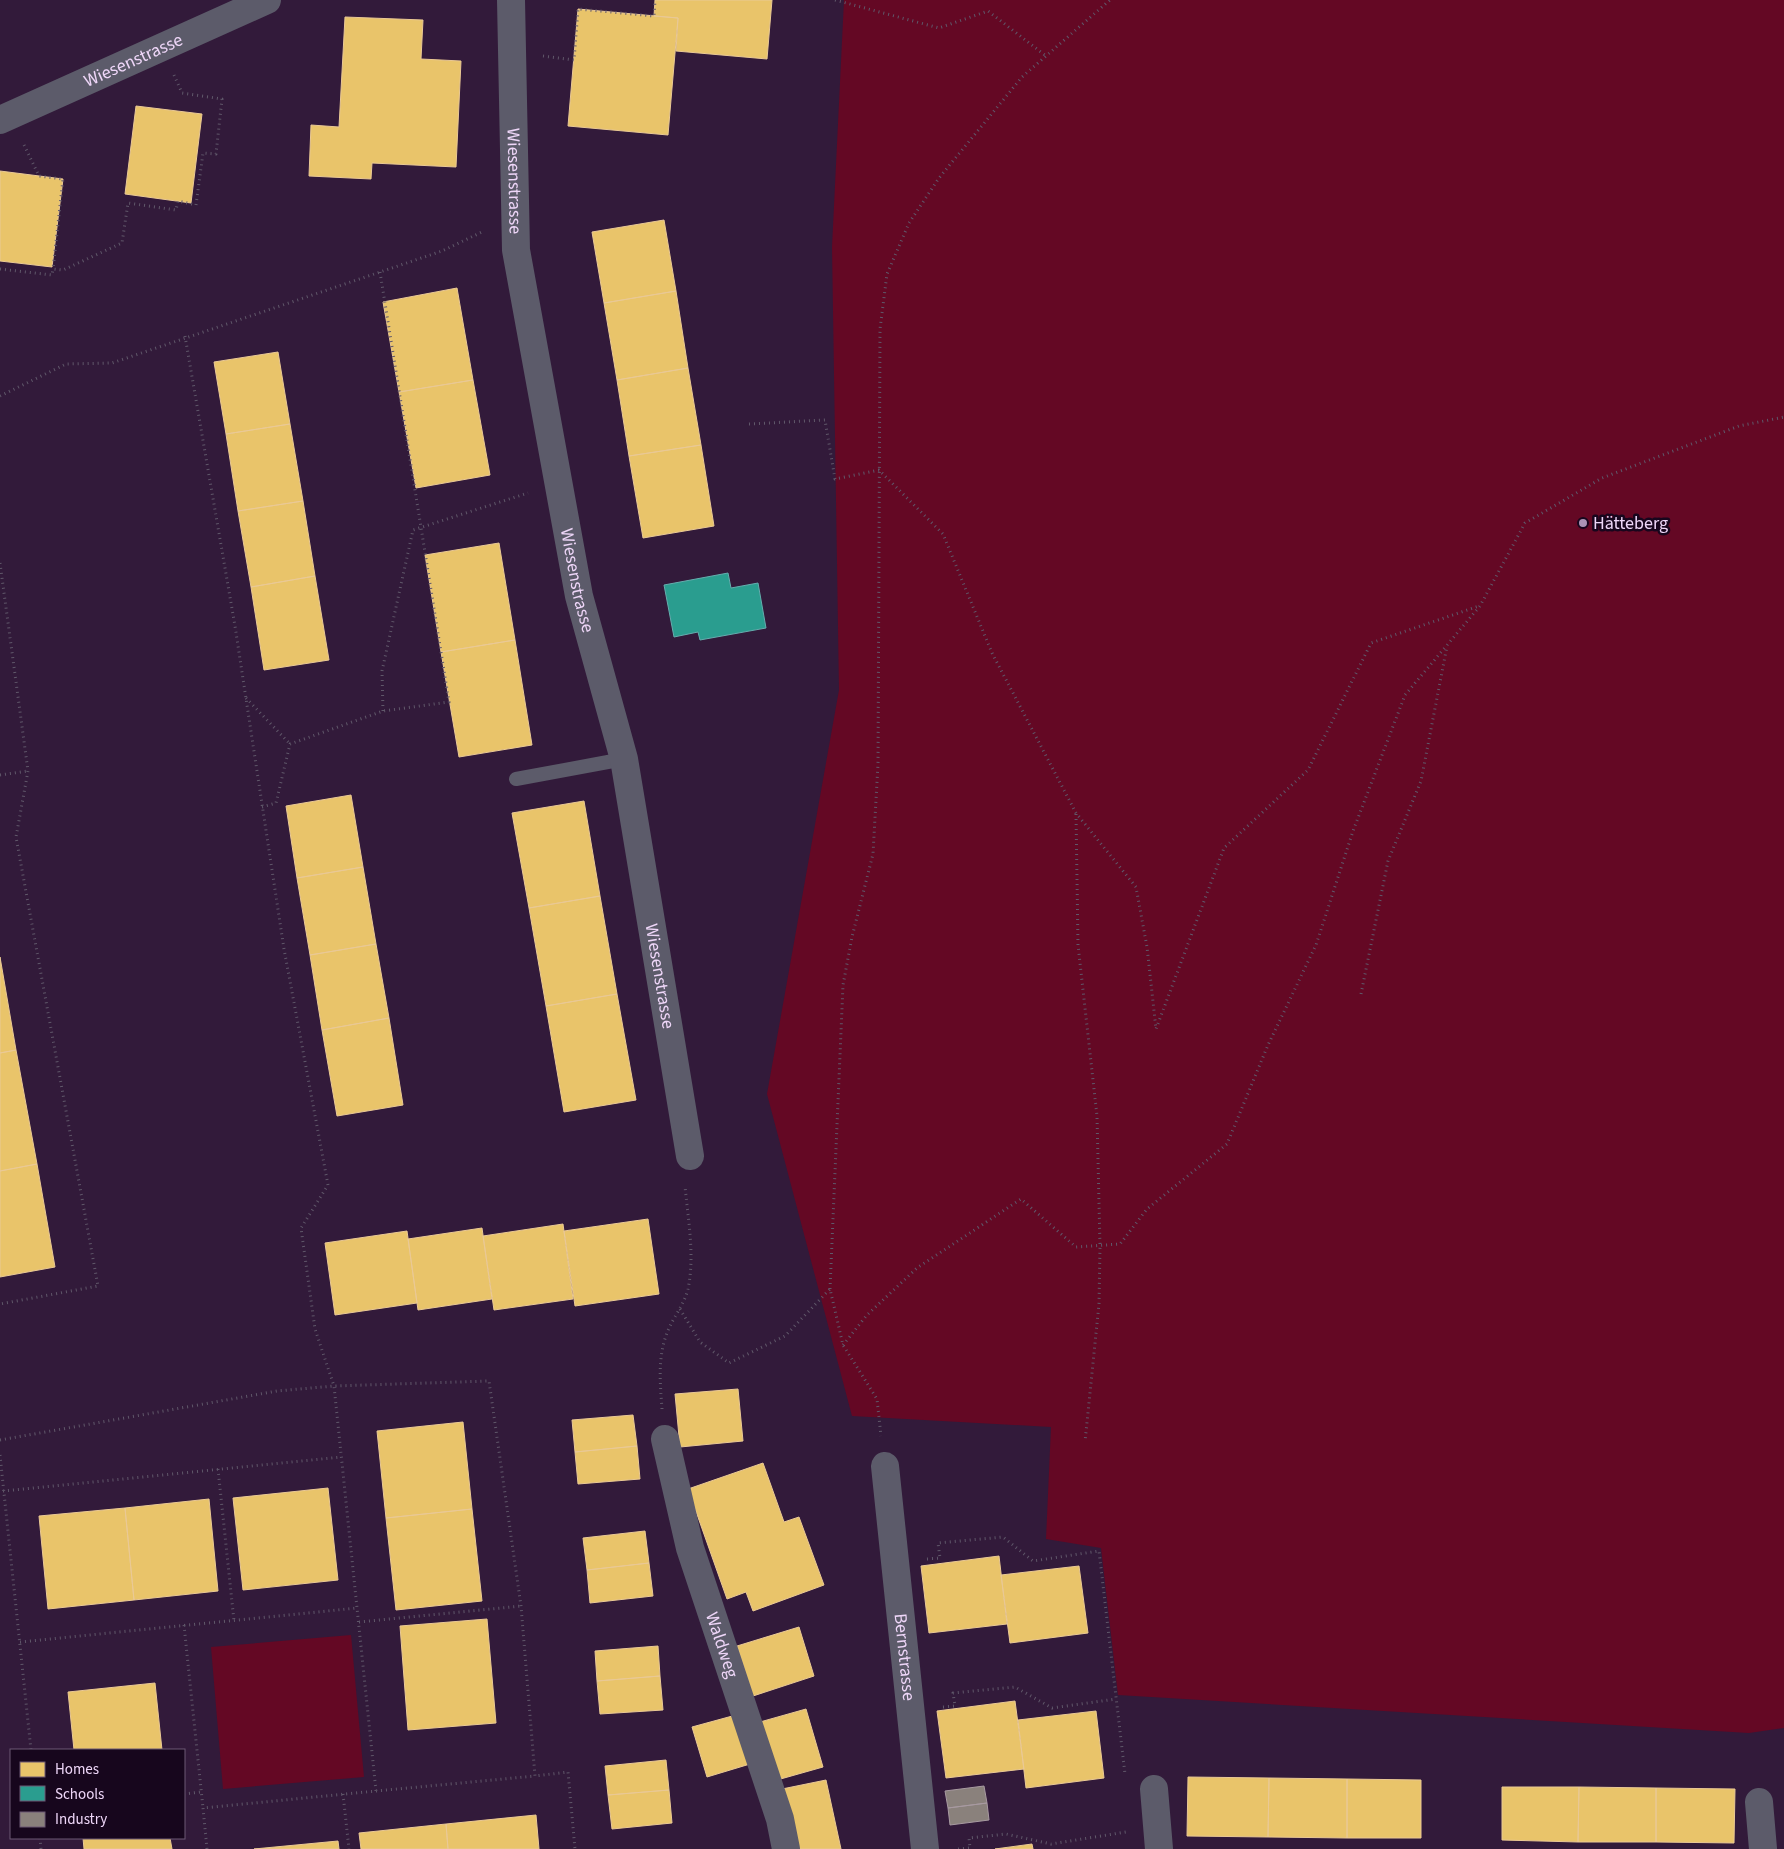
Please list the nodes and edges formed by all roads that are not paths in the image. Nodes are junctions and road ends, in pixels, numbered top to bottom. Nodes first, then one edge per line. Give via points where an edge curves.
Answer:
1 (267, 0) edge
2 (511, 0) edge
3 (0, 120) edge
4 (624, 760) junction
5 (516, 779) dead end
6 (690, 1156) road end
7 (665, 1439) road end
8 (885, 1466) road end
9 (1154, 1789) dead end
10 (1759, 1802) dead end
11 (1158, 1838) edge
12 (786, 1849) edge
13 (926, 1849) edge
14 (1763, 1849) edge

1 - 3 street, Wiesenstrasse
2 - 4 street, Wiesenstrasse via 516,250 579,596
4 - 5 lane
4 - 6 street, Wiesenstrasse
7 - 12 street, Waldweg via 690,1548 780,1819
8 - 13 street, Bernstrasse
9 - 11 street
10 - 14 street

